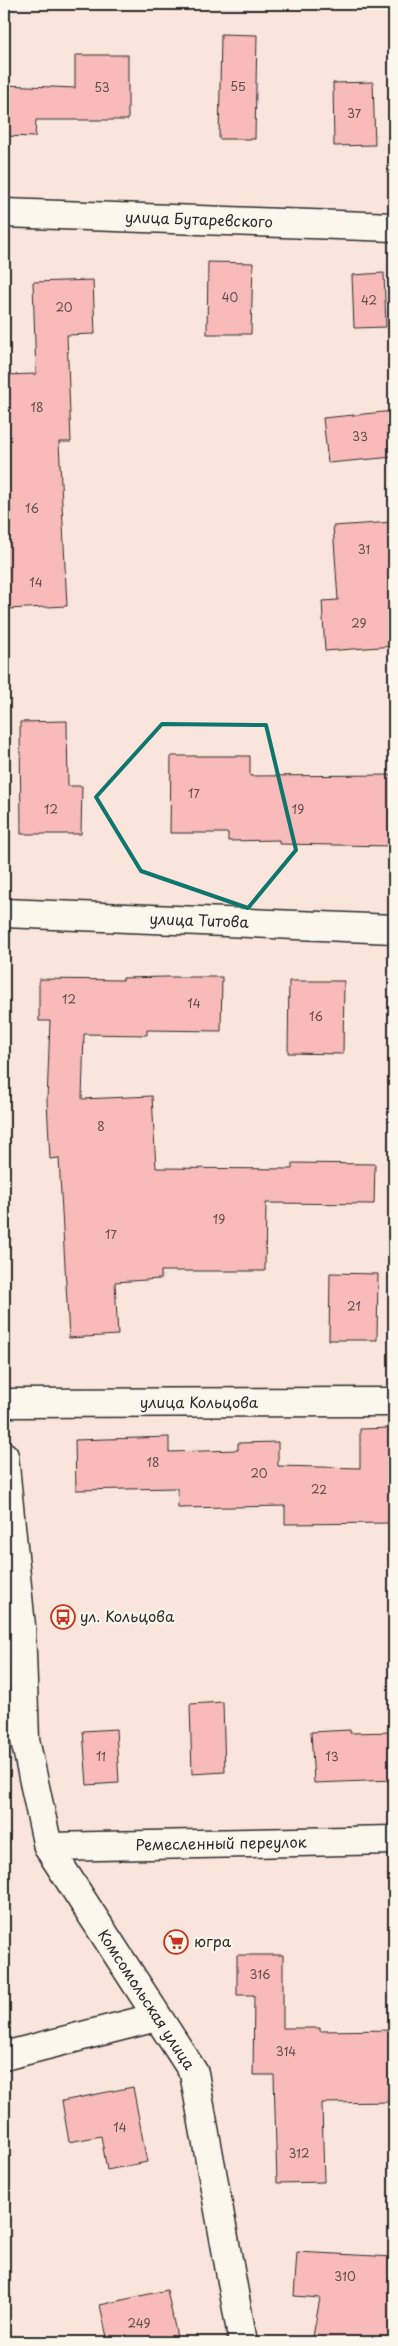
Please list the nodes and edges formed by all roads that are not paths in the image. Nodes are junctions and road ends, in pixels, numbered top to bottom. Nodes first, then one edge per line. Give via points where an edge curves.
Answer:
1 (4, 213) edge
2 (394, 227) edge
3 (4, 913) edge
4 (394, 929) edge
5 (394, 1402) edge
6 (4, 1403) edge
7 (4, 1456) edge
8 (394, 1840) edge
9 (48, 1847) junction
10 (158, 2017) junction
11 (4, 2056) edge
12 (243, 2342) edge

1 - 2 street, улица Бутаревского
3 - 4 street, улица Титова
5 - 6 street, улица Кольцова
7 - 9 street via 21,1626 25,1740
8 - 9 street, Ремесленный переулок
9 - 10 street, Комсомольская улица
10 - 11 street
10 - 12 street, Комсомольская улица via 194,2073

